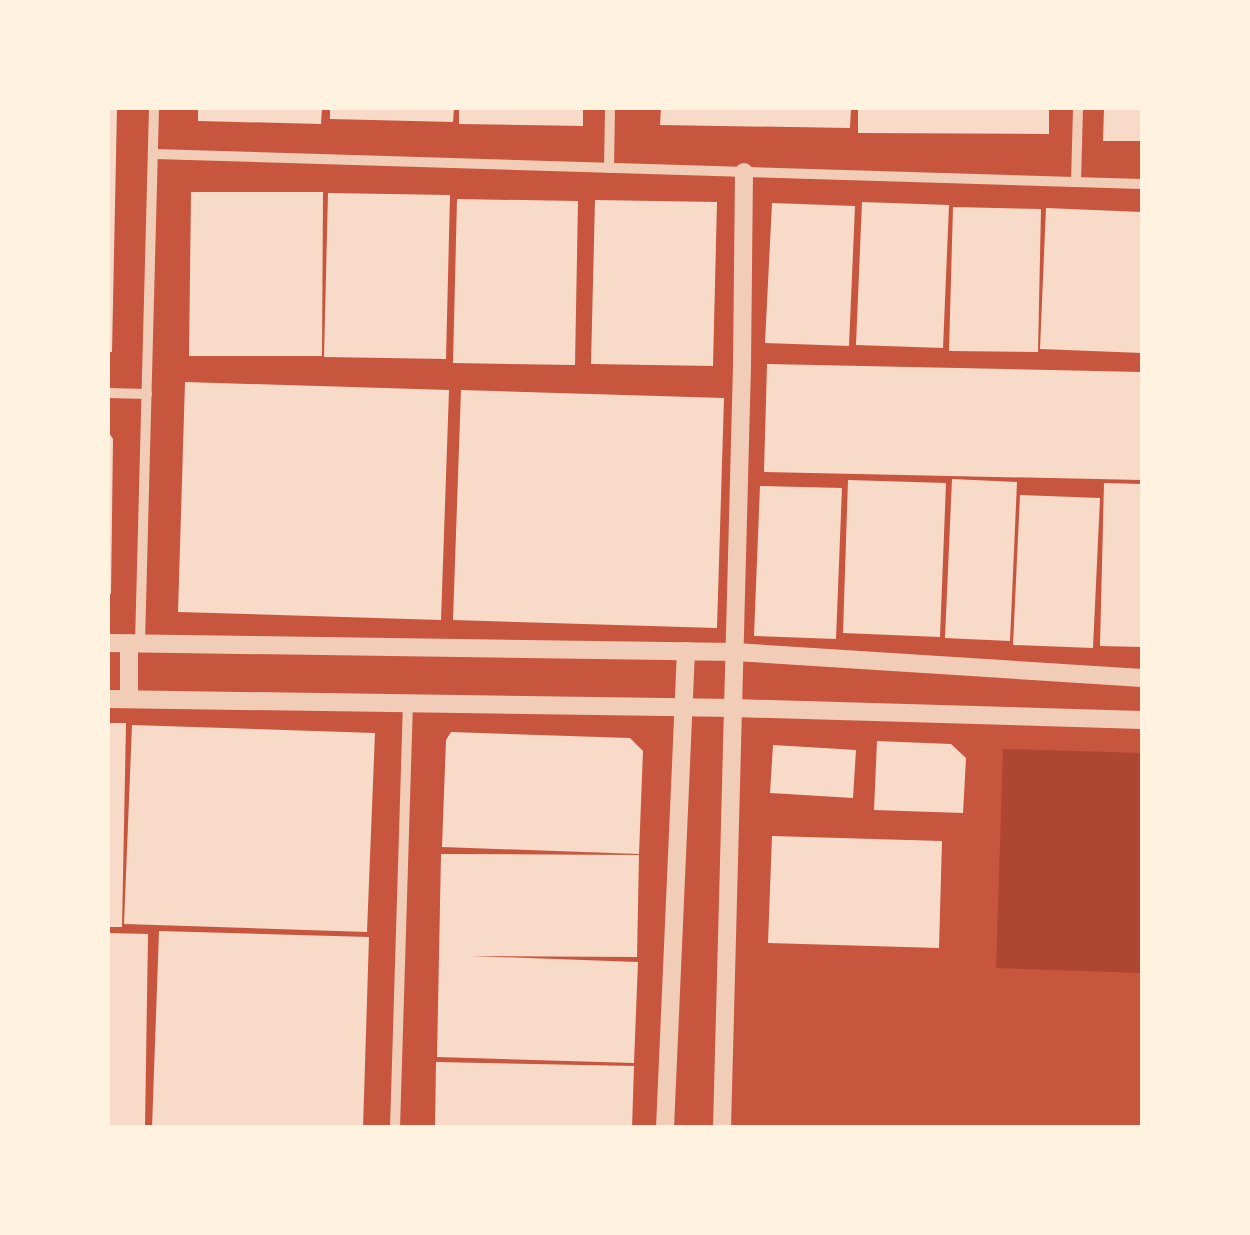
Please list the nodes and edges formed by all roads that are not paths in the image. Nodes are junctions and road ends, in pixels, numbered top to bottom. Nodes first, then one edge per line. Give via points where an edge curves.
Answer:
1 (154, 108) edge
2 (610, 108) edge
3 (1078, 108) edge
4 (154, 154) junction
5 (609, 168) junction
6 (744, 172) junction
7 (1076, 182) junction
8 (1142, 184) edge
9 (108, 393) edge
10 (147, 394) junction
11 (108, 643) edge
12 (135, 643) junction
13 (686, 651) junction
14 (735, 652) junction
15 (1142, 678) edge
16 (108, 698) edge
17 (128, 699) junction
18 (408, 702) junction
19 (685, 707) junction
20 (734, 708) junction
21 (1142, 720) edge
22 (395, 1128) edge
23 (665, 1128) edge
24 (722, 1128) edge

1 - 4 street
2 - 5 street
3 - 7 street
4 - 5 street
4 - 10 street
5 - 6 street
6 - 7 street
6 - 14 street
7 - 8 street
9 - 10 street
10 - 12 street
11 - 12 street
12 - 13 street
12 - 17 street
13 - 14 street
13 - 19 street
14 - 15 street
14 - 20 street
16 - 17 street
17 - 18 street
18 - 19 street
18 - 22 street
19 - 20 street
19 - 23 street
20 - 21 street
20 - 24 street

